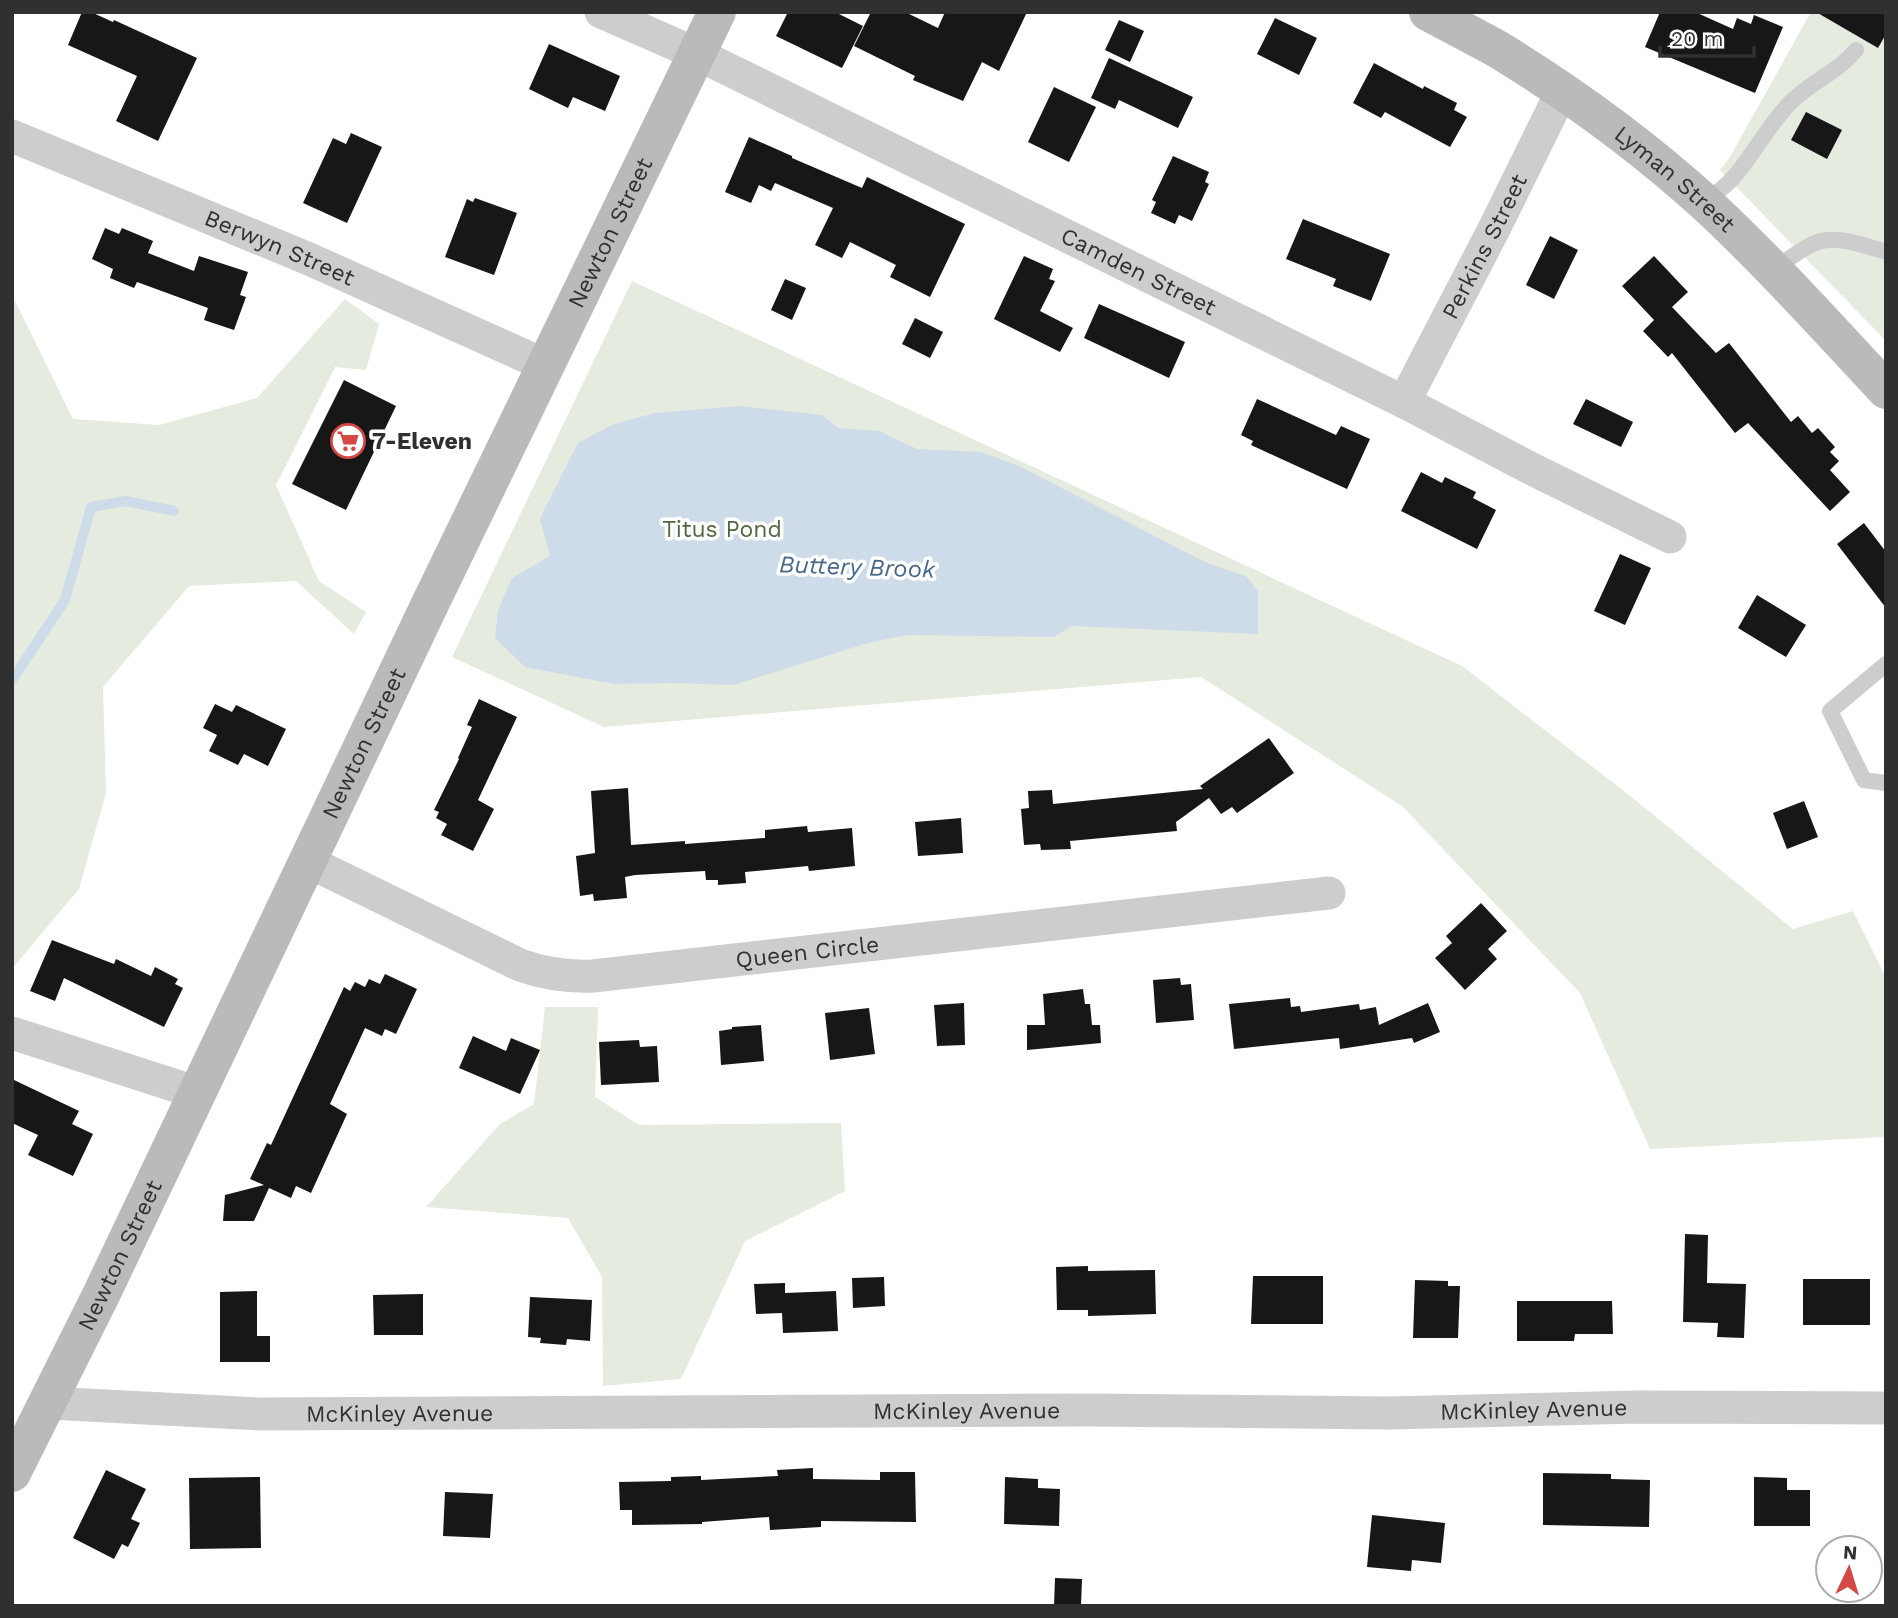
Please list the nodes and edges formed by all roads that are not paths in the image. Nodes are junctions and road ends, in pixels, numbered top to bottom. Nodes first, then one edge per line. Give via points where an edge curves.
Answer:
1 (601, 12) edge
2 (717, 12) edge
3 (1428, 12) edge
4 (1856, 50) dead end
5 (697, 54) junction
6 (1562, 91) junction
7 (12, 136) edge
8 (1704, 202) junction
9 (1886, 252) edge
10 (1773, 270) junction
11 (545, 365) junction
12 (1886, 390) edge
13 (1404, 402) junction
14 (1670, 537) dead end
15 (1886, 664) edge
16 (1886, 783) edge
17 (307, 860) junction
18 (1329, 893) dead end
19 (12, 1033) edge
20 (198, 1093) junction
21 (48, 1403) junction
22 (1886, 1408) edge
23 (12, 1473) edge

1 - 5 street, Camden Street
2 - 5 main road, Newton Street
3 - 6 main road, Lyman Street
4 - 8 lane via 1794,99 1731,181
5 - 11 main road, Newton Street
5 - 13 street, Camden Street
6 - 8 main road, Lyman Street
6 - 13 street, Perkins Street
7 - 11 street, Berwyn Street via 309,259
8 - 10 main road, Lyman Street
9 - 10 lane via 1828,240 1814,243
10 - 12 main road, Lyman Street
11 - 17 main road, Newton Street
13 - 14 street, Camden Street
15 - 16 lane via 1830,710 1864,779
17 - 18 street, Queen Circle via 520,965 568,976
17 - 20 main road, Newton Street
19 - 20 street
20 - 21 main road, Newton Street
21 - 22 street, McKinley Avenue via 259,1414
21 - 23 main road, Newton Street

